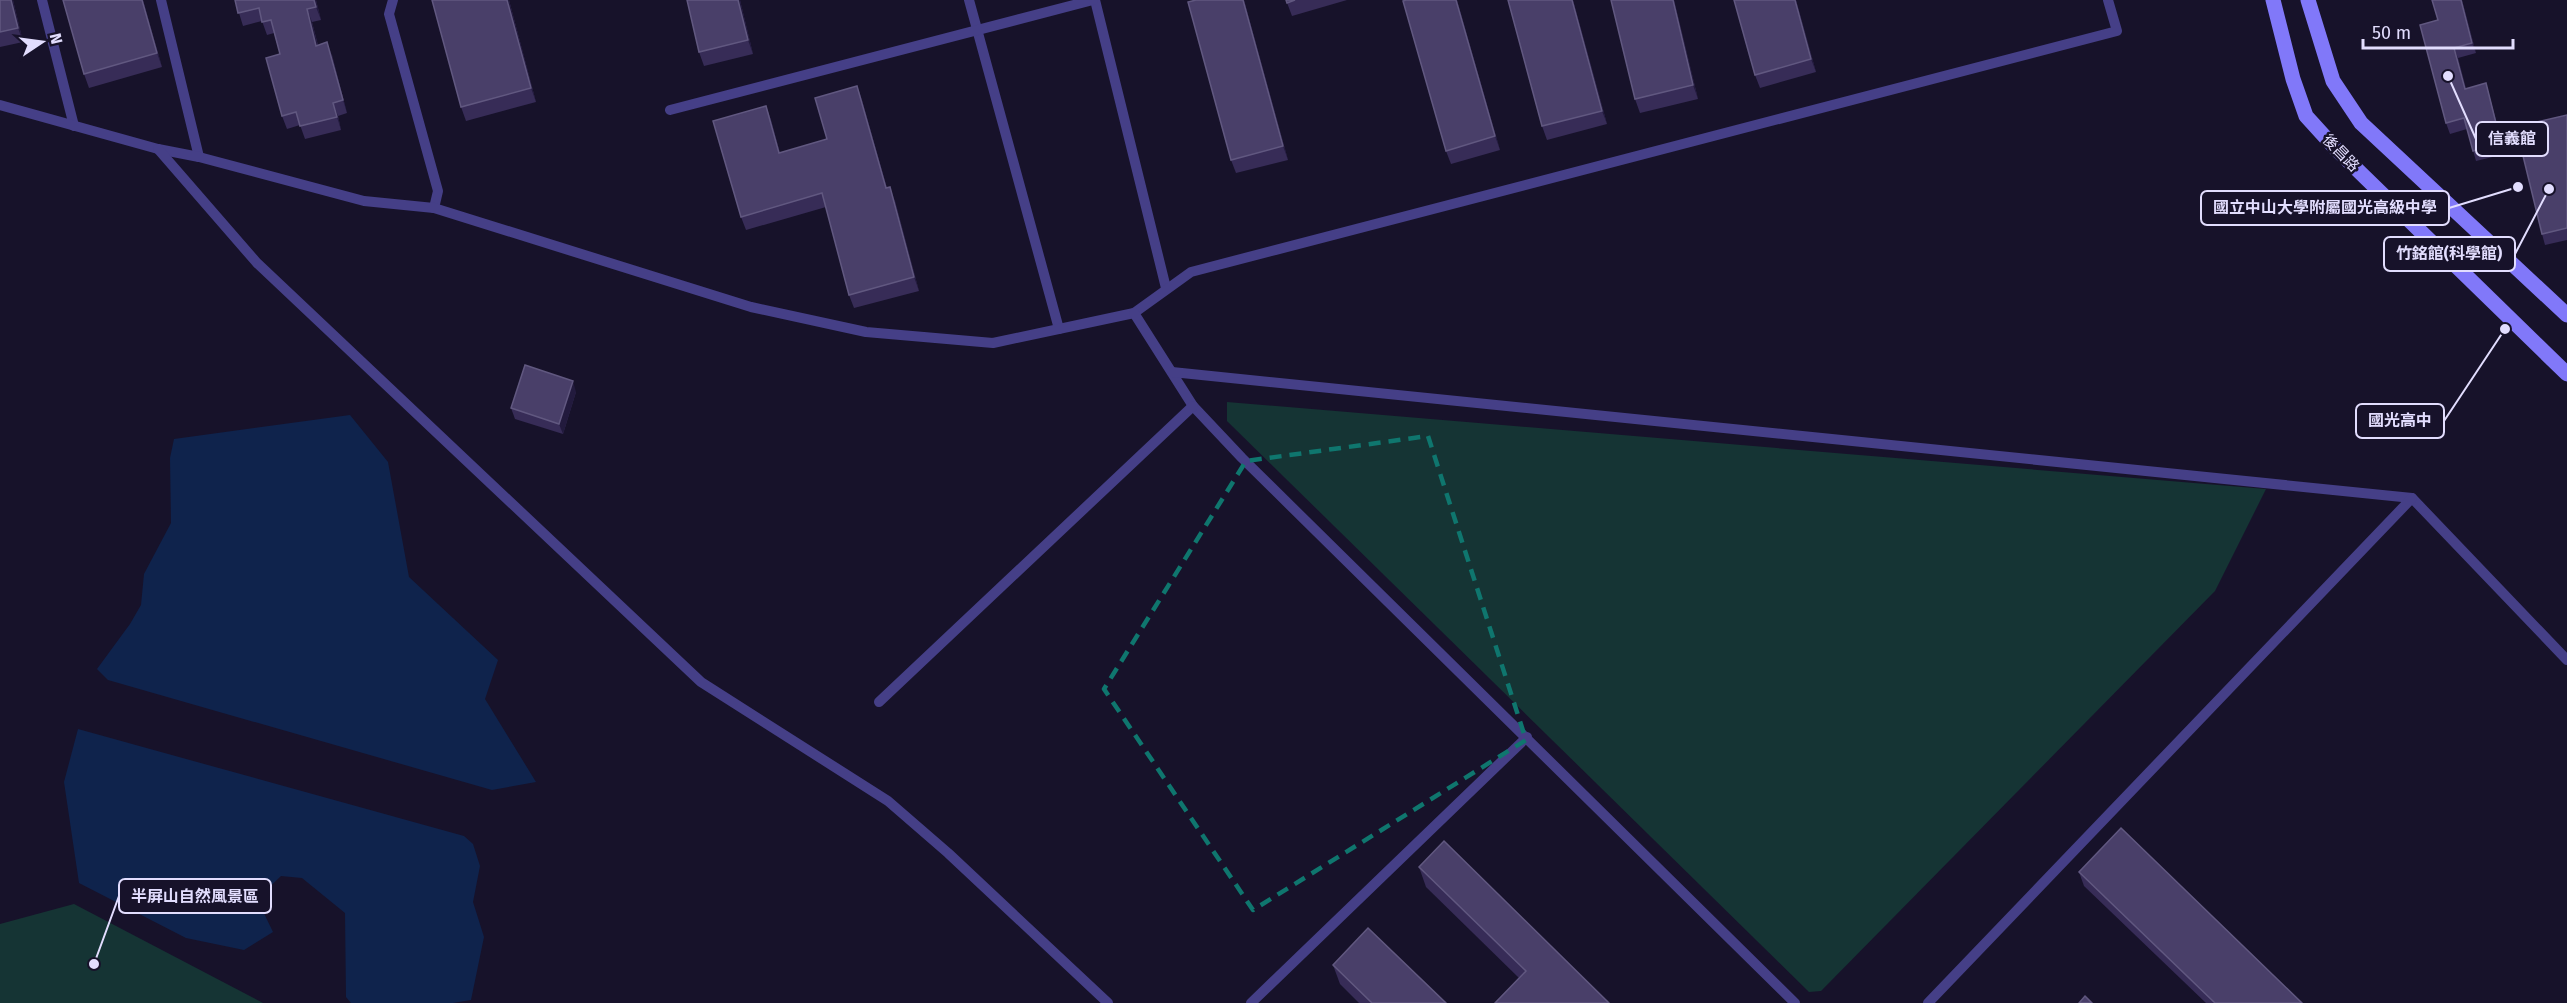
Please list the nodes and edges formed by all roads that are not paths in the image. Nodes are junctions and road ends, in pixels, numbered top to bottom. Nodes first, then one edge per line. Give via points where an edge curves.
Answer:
1 (42, 0) edge
2 (161, 0) edge
3 (393, 0) edge
4 (969, 0) edge
5 (1094, 0) edge
6 (2108, 0) edge
7 (2273, 0) edge
8 (2308, 0) edge
9 (976, 29) junction
10 (0, 105) edge
11 (670, 110) dead end
12 (74, 126) junction
13 (158, 149) junction
14 (199, 157) junction
15 (434, 208) junction
16 (1166, 288) junction
17 (1134, 313) junction
18 (2567, 315) edge
19 (1059, 329) junction
20 (1172, 372) junction
21 (2567, 374) edge
22 (1193, 406) junction
23 (2412, 498) junction
24 (2567, 660) edge
25 (879, 702) dead end
26 (1527, 737) junction
27 (1108, 1003) edge
28 (1251, 1003) edge
29 (1795, 1003) edge
30 (1928, 1003) edge

1 - 12 lane
2 - 14 lane
3 - 15 lane via 389,14 438,191
4 - 9 lane
5 - 9 lane
5 - 16 lane
6 - 16 lane via 2116,31 1191,272
7 - 21 street, 後昌路 via 2306,116
8 - 18 street via 2333,81 2361,123
9 - 11 lane
9 - 19 lane
10 - 12 lane
12 - 13 lane
13 - 14 lane
13 - 27 lane via 257,263 701,682 888,801
14 - 15 lane via 364,201
15 - 19 lane via 751,307 866,332 993,343
16 - 17 lane
17 - 19 lane
17 - 20 lane
20 - 22 lane
20 - 23 lane
22 - 25 lane
22 - 26 lane
23 - 24 lane
23 - 30 lane
26 - 28 lane
26 - 29 lane

